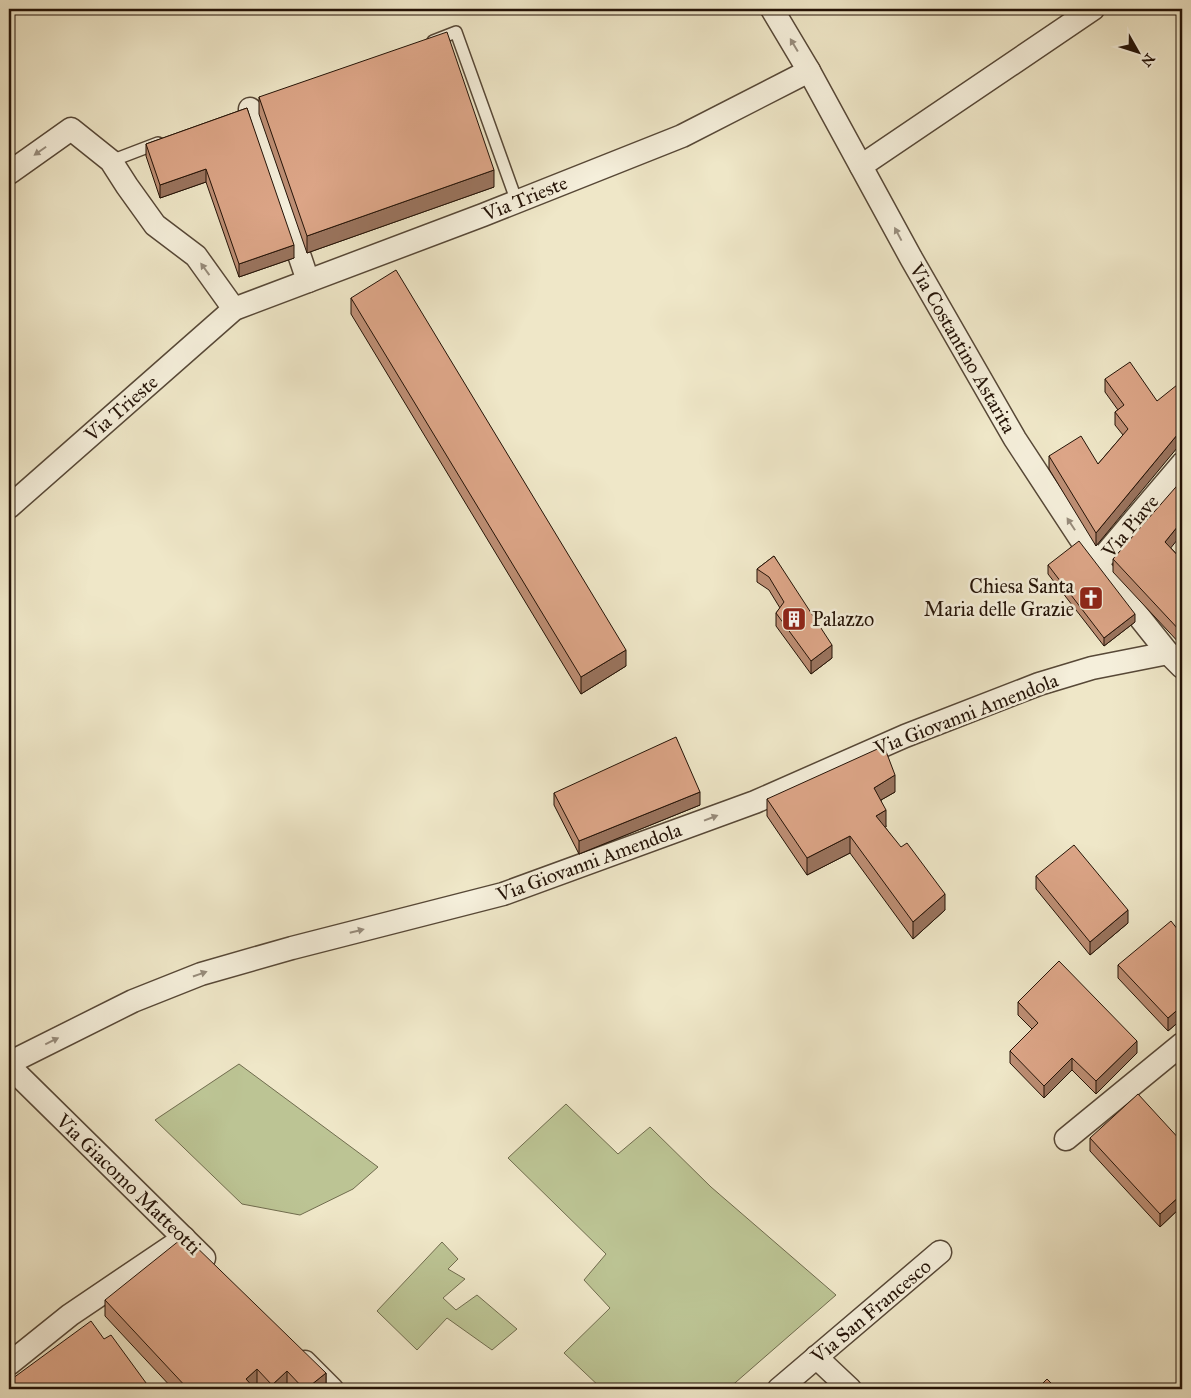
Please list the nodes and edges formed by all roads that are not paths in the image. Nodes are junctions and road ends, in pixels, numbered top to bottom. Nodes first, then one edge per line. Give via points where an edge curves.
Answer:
1 (772, 9) edge
2 (1093, 9) edge
3 (420, 46) edge
4 (809, 71) junction
5 (250, 109) dead end
6 (166, 140) edge
7 (111, 161) junction
8 (861, 166) junction
9 (9, 173) edge
10 (517, 202) junction
11 (308, 281) junction
12 (234, 309) junction
13 (1182, 464) edge
14 (9, 507) edge
15 (1097, 564) junction
16 (1175, 660) edge
17 (1182, 1044) edge
18 (9, 1064) edge
19 (1066, 1139) dead end
20 (184, 1238) junction
21 (940, 1252) dead end
22 (218, 1272) edge
23 (292, 1348) edge
24 (816, 1357) junction
25 (9, 1364) edge
26 (332, 1389) edge
27 (779, 1389) edge
28 (850, 1389) edge

4 -> 1 street, Via Costantino Astarita
2 - 8 street
3 - 10 lane via 456,32
4 - 8 street, Via Costantino Astarita
4 - 10 street, Via Trieste via 682,136
5 - 11 street
6 - 7 lane
7 -> 9 street via 71,129
12 -> 7 street via 196,256 155,225
15 -> 8 street, Via Costantino Astarita via 1016,439
10 - 11 street, Via Trieste
11 - 12 street, Via Trieste
12 - 14 street, Via Trieste
13 - 15 street, Via Piave
15 - 16 street, Via Costantino Astarita
18 -> 16 street, Via Giovanni Amendola via 133,1001 200,974 503,894 755,802 905,736 1039,684 1092,668
17 - 19 street
18 - 20 street, Via Giacomo Matteotti
20 - 22 street, Via Giacomo Matteotti
20 - 25 street via 70,1315
21 - 24 street, Via San Francesco
23 - 26 street
24 - 27 street, Via San Francesco
24 - 28 street

